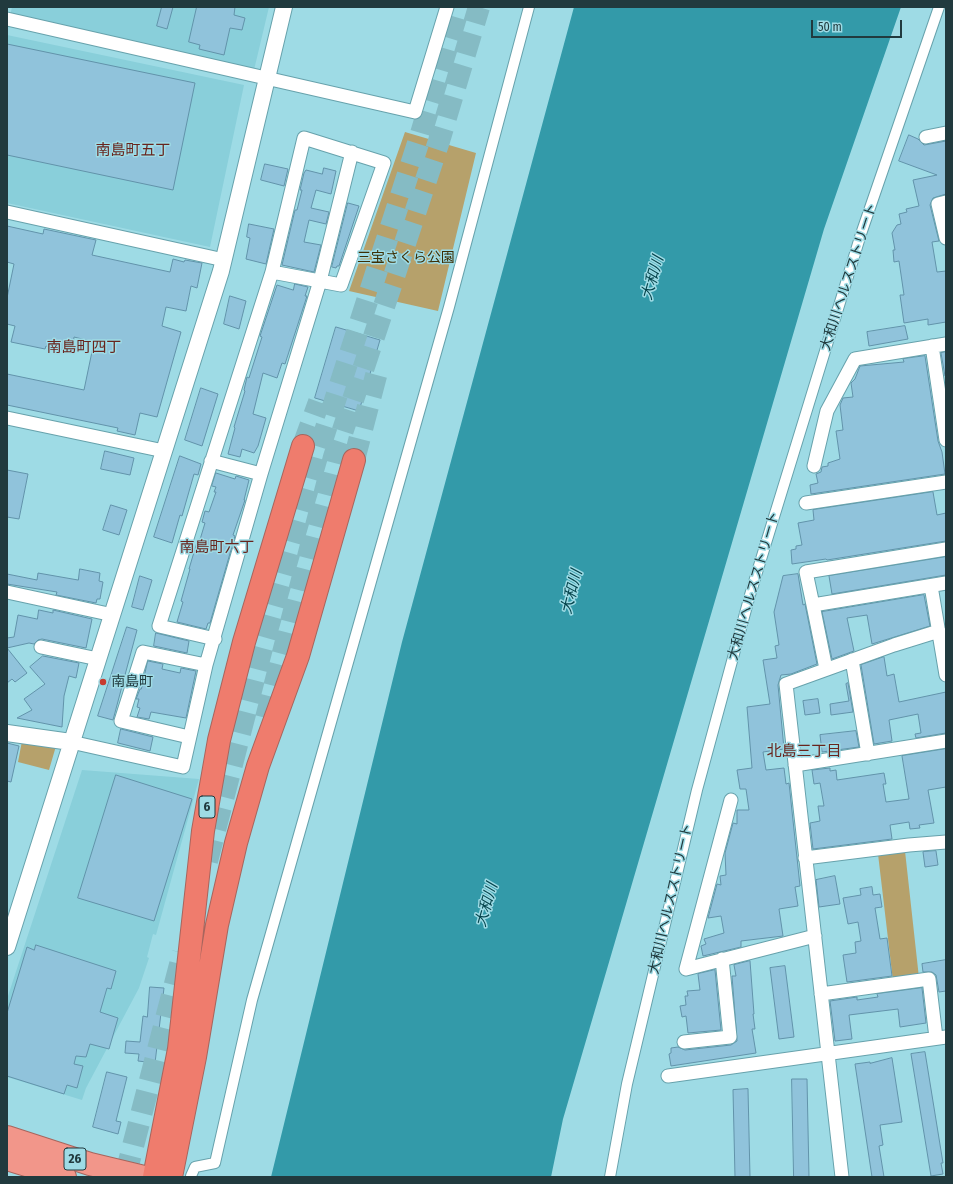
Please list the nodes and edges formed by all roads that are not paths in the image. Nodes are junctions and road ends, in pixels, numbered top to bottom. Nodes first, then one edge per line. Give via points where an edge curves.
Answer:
1 (284, 7) edge
2 (447, 7) edge
3 (529, 7) edge
4 (939, 7) edge
5 (7, 19) edge
6 (267, 79) junction
7 (946, 133) edge
8 (926, 137) dead end
9 (352, 152) junction
10 (946, 202) edge
11 (7, 212) edge
12 (946, 238) edge
13 (224, 260) junction
14 (272, 272) junction
15 (320, 281) junction
16 (946, 344) edge
17 (932, 346) junction
18 (7, 418) edge
19 (946, 440) edge
20 (303, 446) tunnel mouth
21 (164, 451) junction
22 (354, 460) tunnel mouth
23 (211, 461) junction
24 (814, 466) dead end
25 (261, 474) junction
26 (946, 482) edge
27 (806, 503) dead end
28 (946, 549) edge
29 (946, 583) edge
30 (931, 586) junction
31 (7, 592) edge
32 (813, 605) junction
33 (113, 615) junction
34 (939, 631) junction
35 (214, 639) junction
36 (41, 647) dead end
37 (98, 659) junction
38 (852, 660) junction
39 (206, 665) junction
40 (826, 669) junction
41 (946, 675) edge
42 (7, 733) edge
43 (189, 737) junction
44 (946, 741) edge
45 (71, 742) junction
46 (868, 754) junction
47 (795, 765) junction
48 (731, 800) dead end
49 (946, 842) edge
50 (805, 858) junction
51 (814, 936) junction
52 (7, 948) edge
53 (722, 959) junction
54 (821, 994) junction
55 (941, 1037) edge
56 (684, 1042) dead end
57 (829, 1054) junction
58 (668, 1076) dead end
59 (7, 1137) edge
60 (7, 1159) edge
61 (181, 1176) edge
62 (65, 1177) edge
63 (144, 1177) edge
64 (154, 1177) edge
65 (610, 1177) edge
66 (842, 1177) edge

1 - 6 street
2 - 6 street via 415,112
3 - 61 street via 446,314 252,1000 215,1163 195,1167
4 - 65 street, 大和川ヘルスストリート via 861,234 750,595 697,790 627,1084
5 - 6 street
6 - 13 street
7 - 8 street
9 - 14 street via 304,138
9 - 15 street
9 - 15 street via 384,163 341,285
10 - 12 street via 938,204
11 - 13 street
13 - 21 street
14 - 15 street
14 - 23 street
15 - 25 street
16 - 17 street
17 - 19 street
17 - 24 street via 855,359 827,412
18 - 21 street
20 - 64 highway, 6 via 244,642 219,740 203,831 179,1049
21 - 33 street
22 - 61 highway via 298,656 258,766 236,843 217,925 195,1057
23 - 25 street
23 - 35 street via 159,626
25 - 35 street
26 - 27 street
28 - 32 street via 806,572
29 - 30 street
30 - 32 street
30 - 34 street
31 - 33 street
32 - 40 street
33 - 37 street
34 - 38 street
34 - 41 street
35 - 39 street
36 - 37 street
37 - 45 street
38 - 40 street
38 - 46 street
39 - 43 street
39 - 43 street via 143,652 121,721
40 - 47 street via 786,684
42 - 45 street
43 - 45 street via 183,767
44 - 46 street
45 - 52 street
46 - 47 street
47 - 50 street
48 - 53 street via 686,969
49 - 50 street
50 - 51 street
51 - 53 street
51 - 54 street
53 - 56 street via 730,1037
54 - 55 street via 929,979
54 - 57 street
55 - 57 street
57 - 58 street
57 - 66 street
59 - 63 highway, 26 via 90,1164
60 - 62 highway, 26

